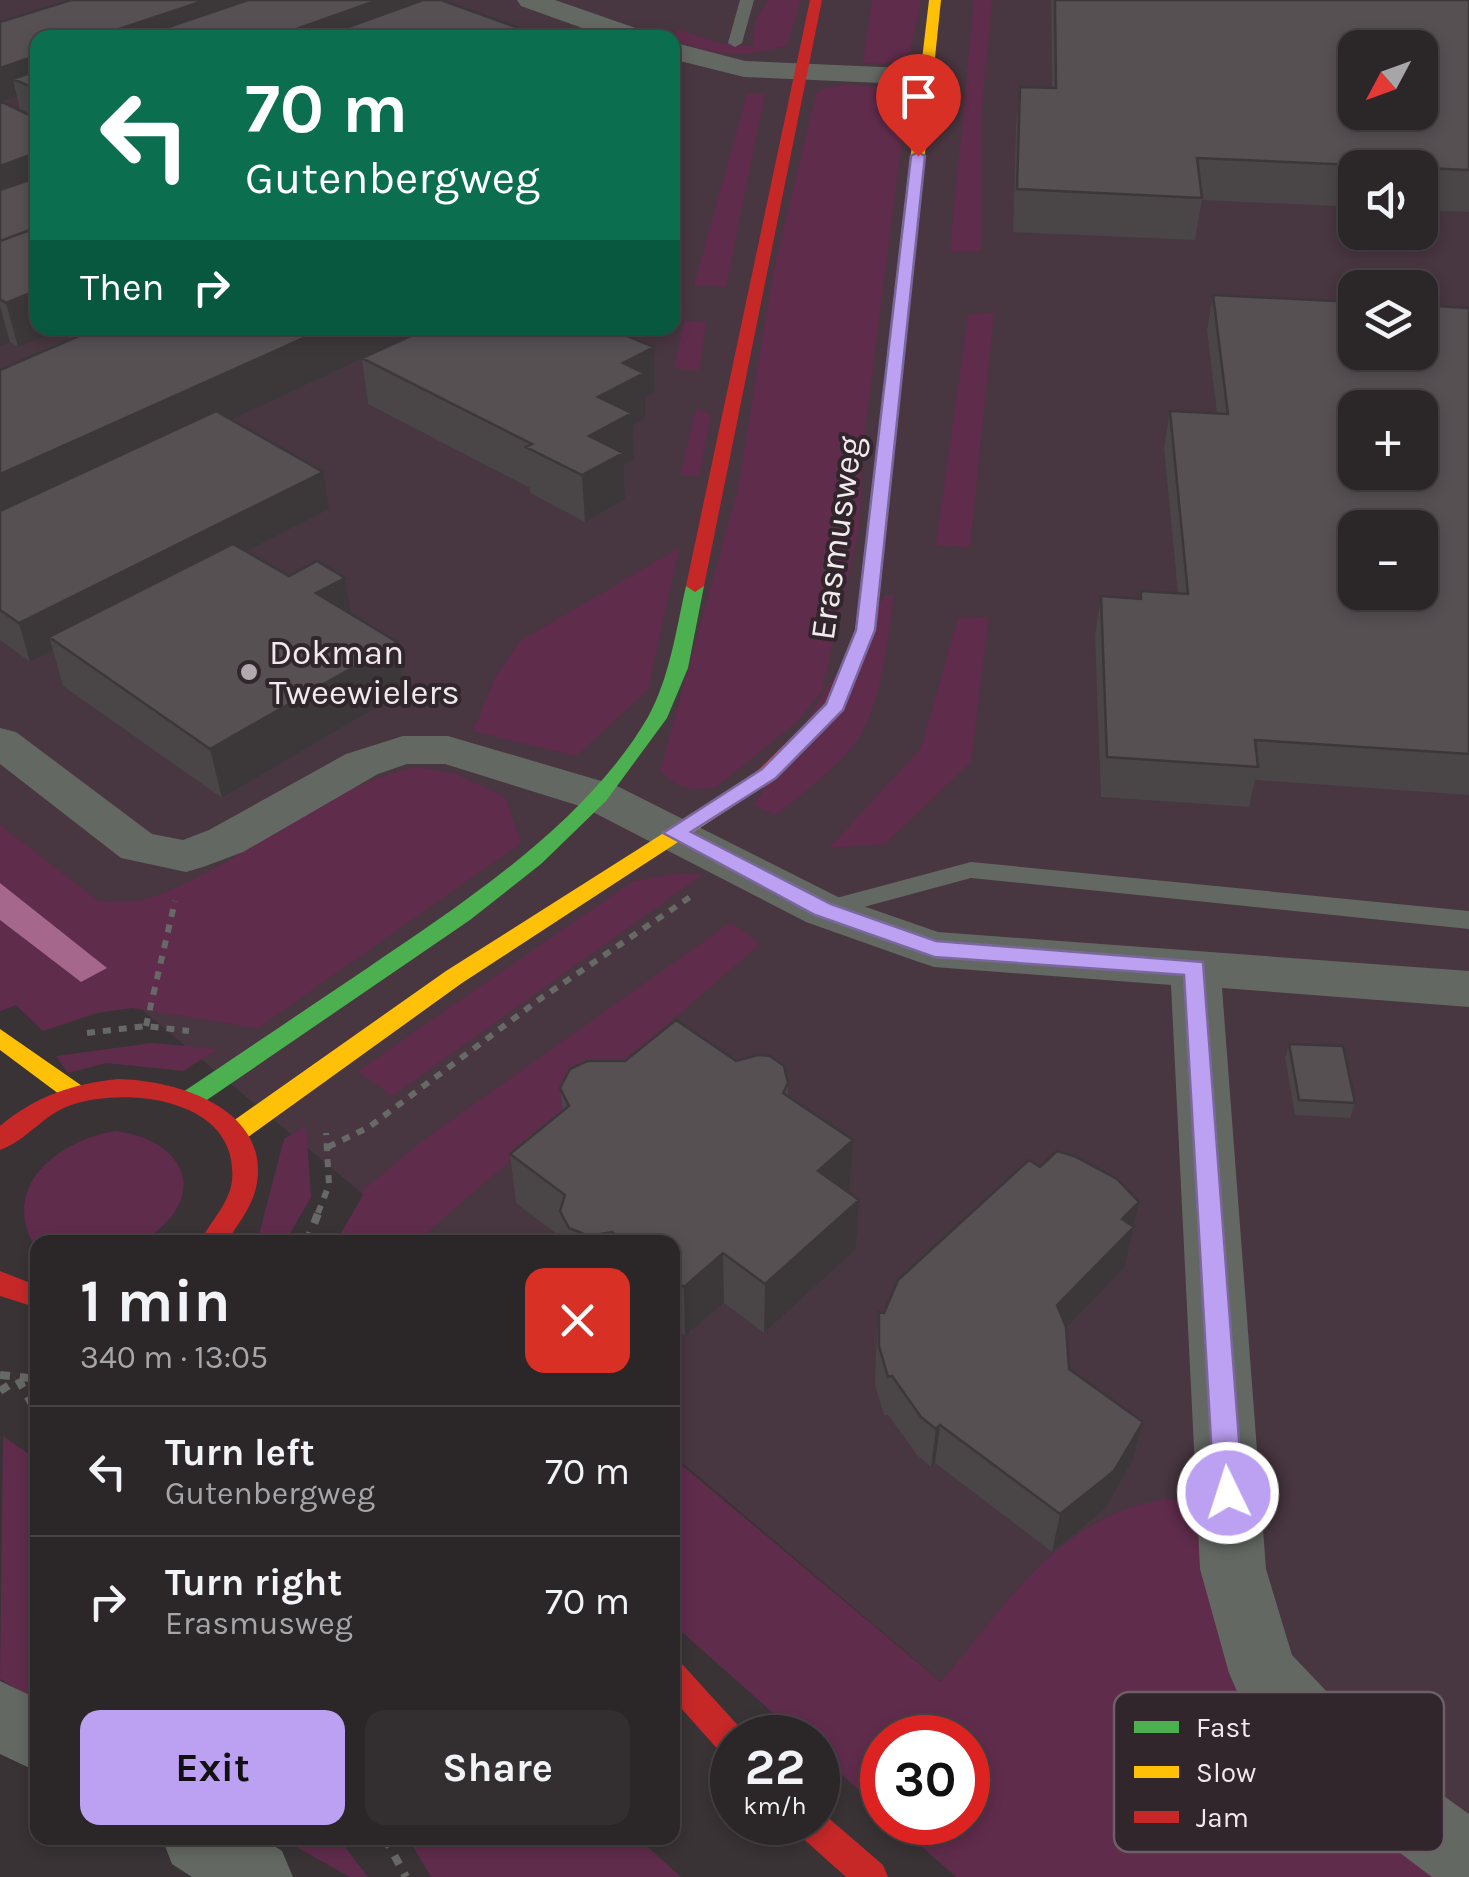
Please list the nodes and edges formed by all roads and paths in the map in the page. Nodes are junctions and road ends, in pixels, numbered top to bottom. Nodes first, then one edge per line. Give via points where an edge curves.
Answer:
1 (530, 0) edge
2 (748, 0) edge
3 (816, 0) edge
4 (935, 0) edge
5 (615, 30) edge
6 (735, 43) dead end
7 (680, 52) edge
8 (801, 72) junction
9 (927, 77) junction
10 (0, 742) edge
11 (599, 796) junction
12 (674, 833) junction
13 (186, 856) junction
14 (736, 866) junction
15 (823, 910) junction
16 (1469, 920) edge
17 (1195, 968) junction
18 (1469, 990) edge
19 (146, 1026) dead end
20 (0, 1038) edge
21 (76, 1094) junction
22 (192, 1098) junction
23 (3, 1132) edge
24 (235, 1133) junction
25 (328, 1147) dead end
26 (219, 1235) edge
27 (4, 1290) edge
28 (30, 1295) edge
29 (0, 1375) edge
30 (18, 1379) junction
31 (30, 1379) edge
32 (0, 1390) edge
33 (30, 1401) edge
34 (680, 1683) edge
35 (1281, 1692) edge
36 (0, 1715) edge
37 (710, 1717) edge
38 (30, 1733) edge
39 (702, 1742) dead end
40 (710, 1747) edge
41 (1444, 1841) edge
42 (208, 1845) edge
43 (389, 1845) edge
44 (836, 1845) edge
45 (1469, 1860) edge
46 (256, 1877) edge
47 (406, 1877) edge
48 (871, 1877) edge

1 - 5 street
2 - 6 lane
3 - 8 street
4 - 9 street, Erasmusweg
7 - 8 street via 744,69
8 - 9 street
8 - 11 street via 678,668 657,718
9 - 12 street, Erasmusweg via 865,630 836,706 769,773
10 - 13 street via 138,847
11 - 12 street
11 - 13 street via 448,750 404,750 362,764 226,841
11 - 22 street via 462,914
12 - 14 street
12 - 24 street, Erasmusweg via 454,977
13 - 19 path
14 - 15 street
14 - 25 path via 540,999 369,1127
15 - 16 lane via 972,870
15 - 17 street via 934,949
17 - 18 street
17 - 35 street via 1233,1568 1263,1673
20 - 21 street
21 - 22 street via 149,1086
21 - 23 street
22 - 24 street
24 - 26 street via 245,1166 238,1203
27 - 28 street
29 - 30 path
30 - 31 path
30 - 32 path
30 - 33 path
34 - 37 street
36 - 38 street
39 - 40 street
41 - 45 street
42 - 46 street
43 - 47 path
44 - 48 street

